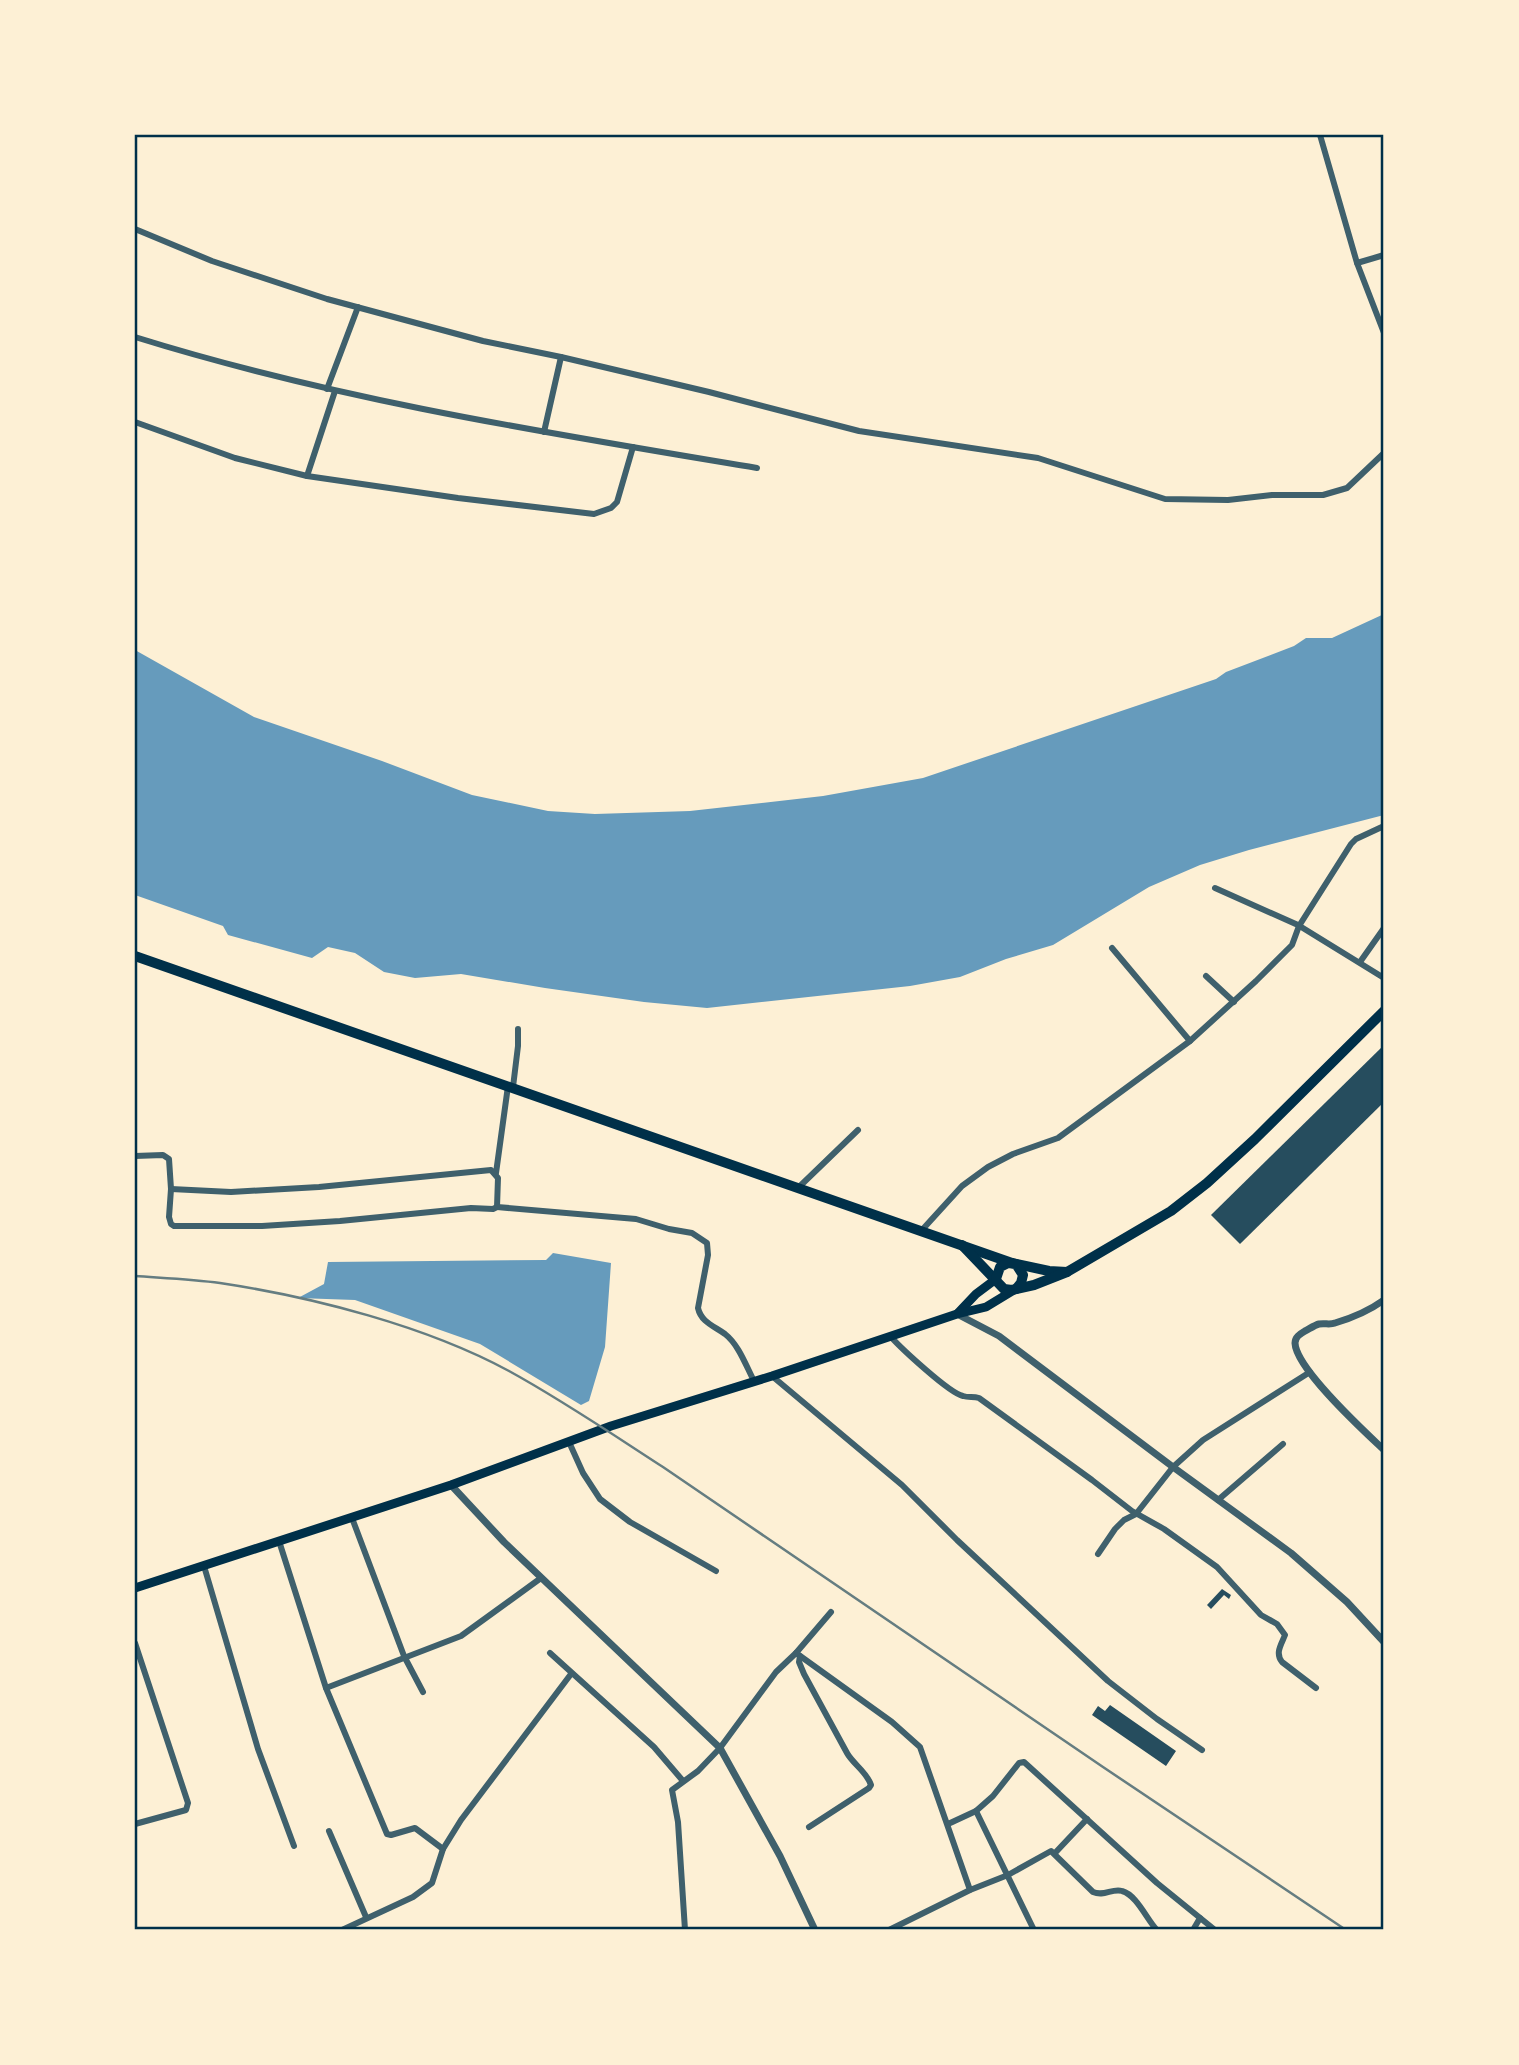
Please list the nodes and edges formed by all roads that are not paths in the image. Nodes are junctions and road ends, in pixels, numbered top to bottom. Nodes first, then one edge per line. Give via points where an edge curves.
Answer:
1 (1320, 135) edge
2 (135, 229) edge
3 (1384, 255) edge
4 (1357, 263) junction
5 (358, 307) junction
6 (1384, 333) edge
7 (135, 337) edge
8 (561, 357) junction
9 (331, 390) junction
10 (135, 422) edge
11 (544, 432) junction
12 (633, 447) junction
13 (1384, 453) edge
14 (757, 468) dead end
15 (307, 476) junction
16 (1384, 826) edge
17 (1214, 888) dead end
18 (1300, 926) junction
19 (1384, 928) edge
20 (1112, 948) dead end
21 (135, 956) edge
22 (1360, 962) junction
23 (1206, 976) dead end
24 (1384, 978) edge
25 (1234, 1002) junction
26 (1384, 1011) edge
27 (517, 1029) dead end
28 (1190, 1041) junction
29 (510, 1086) junction
30 (858, 1130) dead end
31 (135, 1156) edge
32 (496, 1173) junction
33 (799, 1187) junction
34 (171, 1189) junction
35 (497, 1207) junction
36 (922, 1230) junction
37 (961, 1244) junction
38 (1012, 1263) junction
39 (1067, 1272) junction
40 (996, 1279) junction
41 (1015, 1289) junction
42 (1384, 1300) edge
43 (957, 1314) junction
44 (891, 1336) junction
45 (1310, 1372) junction
46 (772, 1376) junction
47 (754, 1381) junction
48 (569, 1442) junction
49 (1283, 1444) dead end
50 (1384, 1450) edge
51 (1173, 1467) junction
52 (451, 1485) junction
53 (1218, 1500) junction
54 (1136, 1514) junction
55 (352, 1518) junction
56 (279, 1541) junction
57 (1098, 1555) dead end
58 (204, 1566) junction
59 (716, 1572) dead end
60 (135, 1576) edge
61 (541, 1578) junction
62 (137, 1588) edge
63 (831, 1612) dead end
64 (1384, 1642) edge
65 (135, 1643) edge
66 (551, 1653) dead end
67 (798, 1655) junction
68 (404, 1657) junction
69 (572, 1674) junction
70 (326, 1688) junction
71 (1316, 1688) dead end
72 (423, 1692) dead end
73 (720, 1748) junction
74 (1202, 1750) dead end
75 (683, 1781) junction
76 (976, 1811) junction
77 (1087, 1819) junction
78 (135, 1825) edge
79 (947, 1825) junction
80 (810, 1826) dead end
81 (329, 1831) dead end
82 (294, 1846) dead end
83 (443, 1849) junction
84 (1055, 1853) junction
85 (1008, 1875) junction
86 (970, 1890) junction
87 (366, 1917) junction
88 (1200, 1918) junction
89 (342, 1930) edge
90 (685, 1930) edge
91 (815, 1930) edge
92 (889, 1930) edge
93 (1034, 1930) edge
94 (1157, 1930) edge
95 (1193, 1930) edge
96 (1215, 1930) edge

1 - 4 street
2 - 5 street via 212,261
3 - 4 street
4 - 6 street
5 - 8 street
5 - 9 street
7 - 9 street
8 - 11 street
8 - 13 street via 859,431 1038,458 1165,499 1334,493 1346,488
9 - 11 street
9 - 15 street
10 - 15 street via 236,458
11 - 12 street
12 - 14 street
12 - 15 street via 617,502 594,514
16 - 18 street via 1351,844
17 - 18 street
18 - 22 street
18 - 25 street via 1292,945
19 - 22 street
20 - 28 street
21 - 29 highway
22 - 24 street
23 - 25 street
25 - 28 street
26 - 39 highway via 1207,1183 1171,1211
27 - 29 street
28 - 36 street via 1058,1138 988,1167 962,1186
29 - 32 street
29 - 33 highway
30 - 33 street
31 - 34 street via 165,1155
32 - 34 street via 488,1170 231,1192
32 - 35 street
33 - 36 highway
34 - 35 street via 169,1217 174,1226 262,1226
35 - 47 street via 636,1219 692,1233 707,1243 700,1316 736,1346
36 - 37 highway
37 - 38 highway
37 - 40 highway
38 - 39 highway
38 - 40 highway via 997,1270
38 - 41 highway via 1023,1275
39 - 41 highway
40 - 41 highway via 1004,1289
40 - 43 main road
41 - 43 main road via 986,1307
42 - 45 street via 1297,1336 1298,1354
43 - 44 main road
43 - 51 street via 999,1336
44 - 46 main road
44 - 54 street via 951,1390 979,1398
45 - 50 street
45 - 51 street via 1203,1440
46 - 47 main road
46 - 74 street via 901,1485 1108,1681
47 - 48 main road
48 - 52 main road
48 - 59 street via 600,1499
49 - 53 street
51 - 53 street
51 - 54 street
52 - 55 main road
52 - 61 street
53 - 64 street via 1292,1553
54 - 57 street via 1115,1529
54 - 71 street via 1217,1567 1261,1615 1277,1624 1285,1635 1279,1657
55 - 56 main road
55 - 68 street
56 - 58 main road
56 - 70 street
58 - 62 main road
58 - 82 street via 258,1749
60 - 62 street
61 - 68 street via 461,1636
61 - 73 street
63 - 67 street
65 - 78 street via 188,1803 186,1810
66 - 69 street
67 - 73 street via 776,1672
67 - 79 street via 920,1747
67 - 80 street via 809,1685 851,1760 871,1785
68 - 70 street
68 - 72 street
69 - 75 street via 653,1747
69 - 83 street
70 - 83 street via 387,1834 415,1828
73 - 75 street
73 - 91 street
75 - 90 street via 671,1792 678,1822
76 - 77 street via 1024,1762
76 - 79 street
76 - 85 street
77 - 84 street
77 - 88 street
79 - 86 street
81 - 87 street
83 - 87 street via 427,1888
84 - 85 street via 1048,1852
84 - 94 street via 1093,1892 1124,1891
85 - 86 street
85 - 93 street
86 - 92 street
87 - 89 street
88 - 95 street
88 - 96 street

